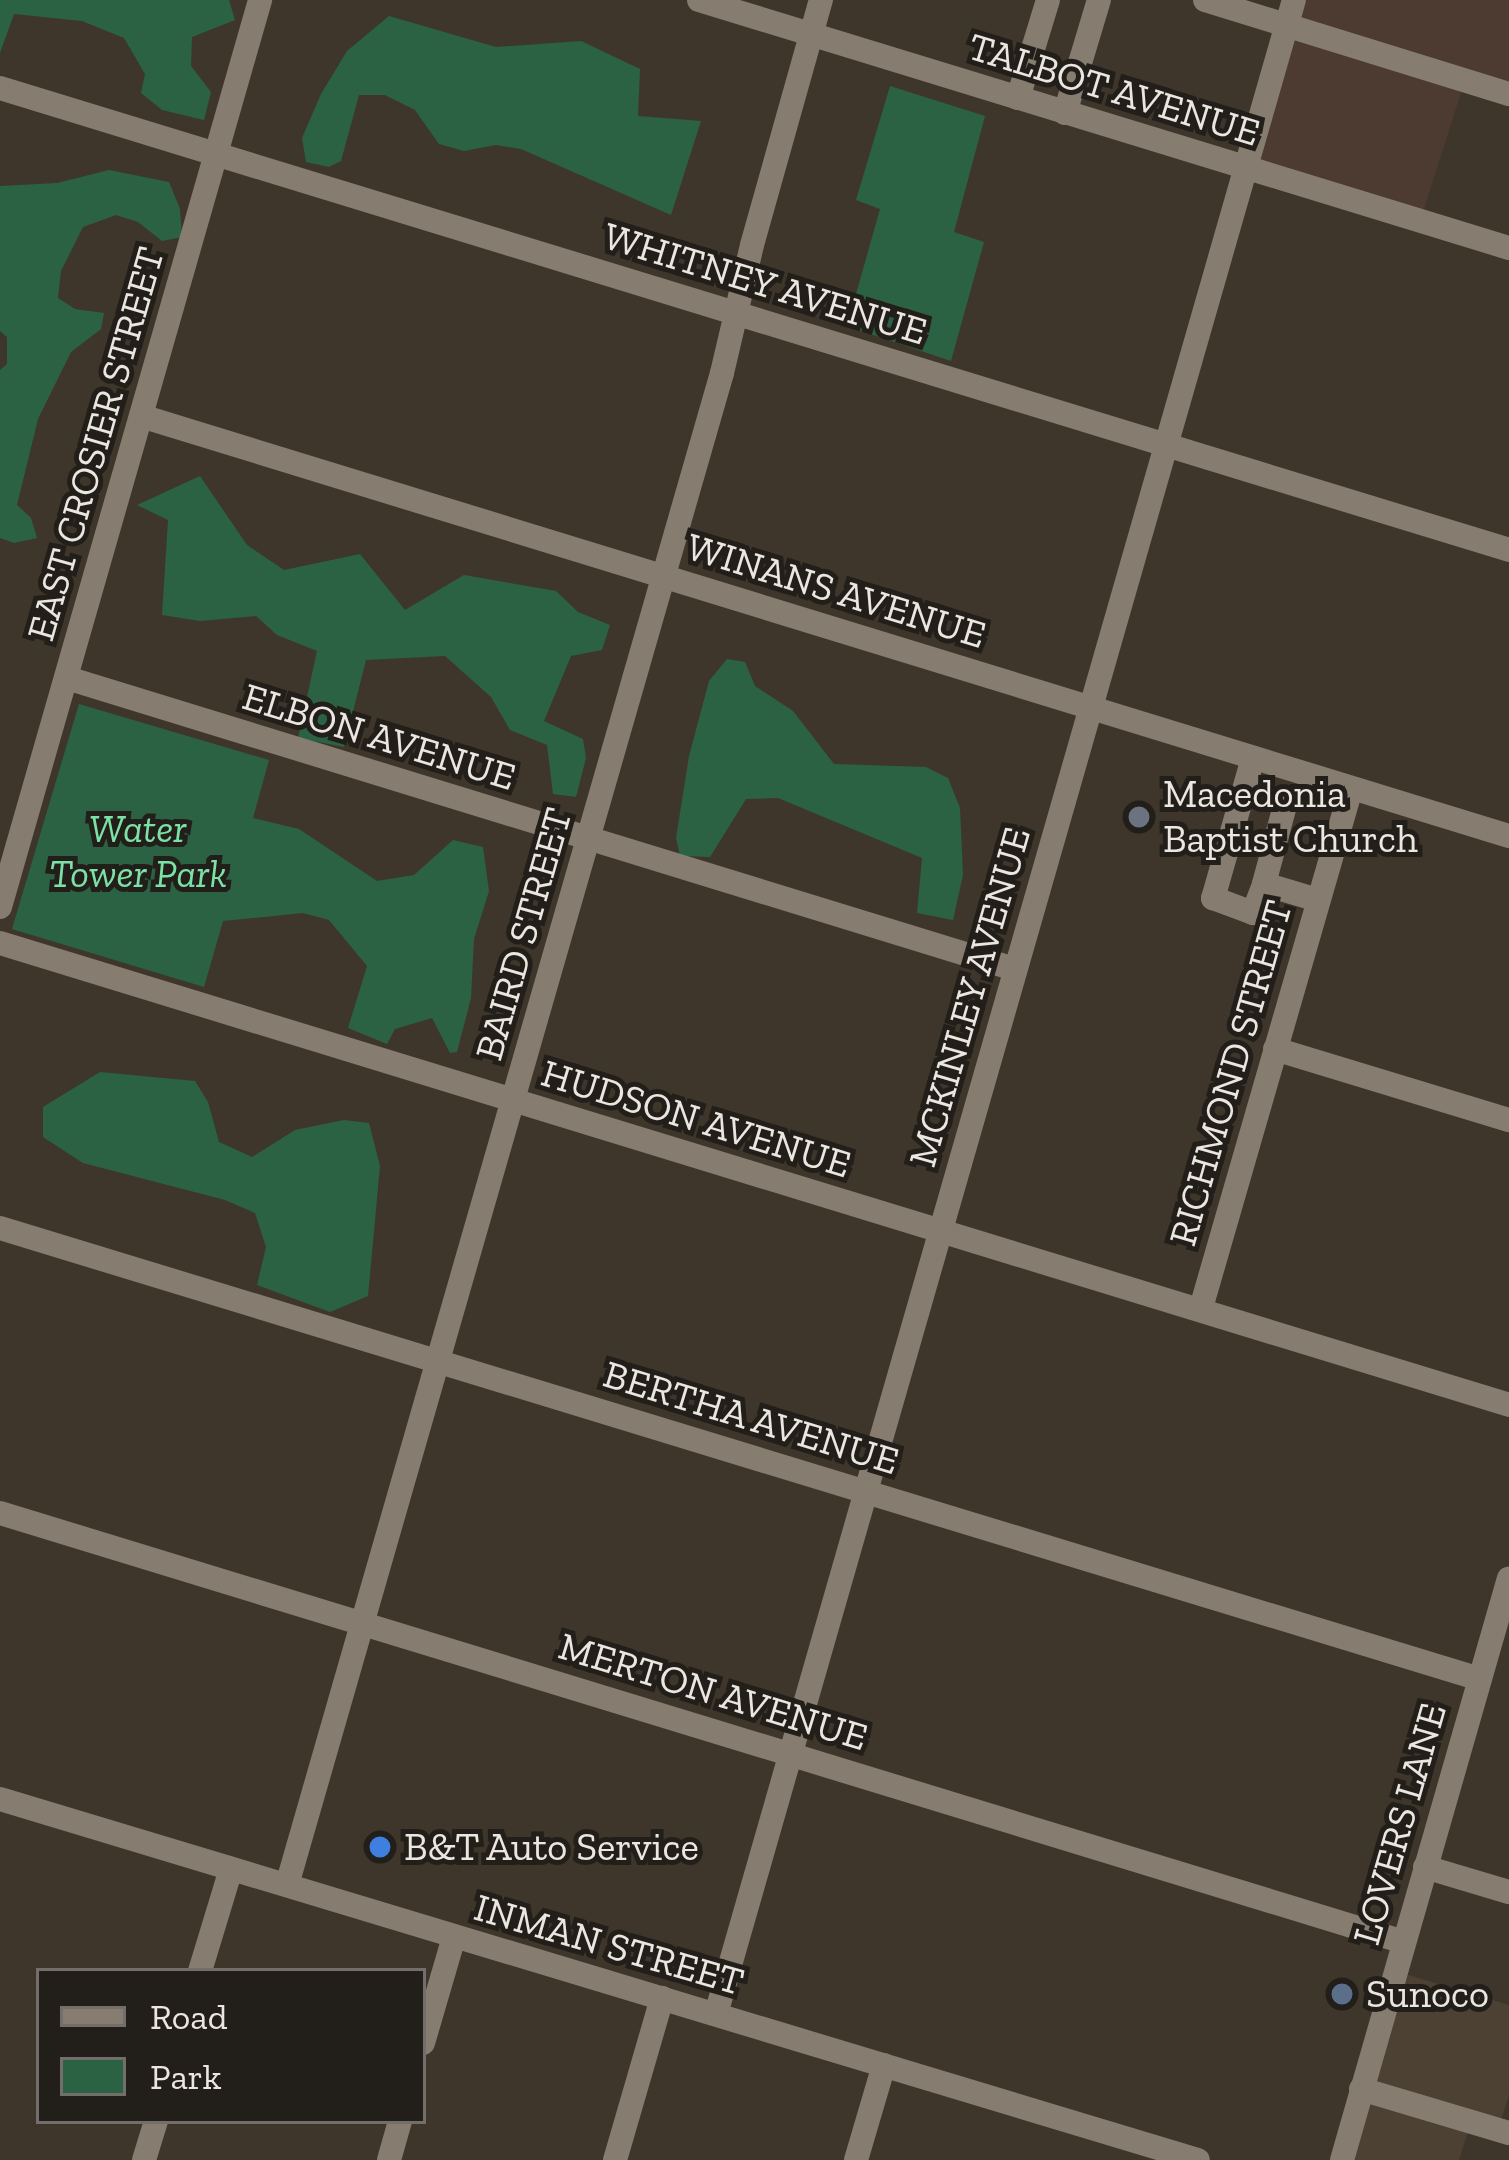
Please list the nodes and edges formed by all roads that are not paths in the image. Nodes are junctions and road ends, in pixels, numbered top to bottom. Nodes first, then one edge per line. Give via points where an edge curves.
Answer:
1 (260, 0) edge
2 (699, 0) edge
3 (821, 0) edge
4 (1048, 0) edge
5 (1099, 0) edge
6 (1205, 0) edge
7 (1291, 12) edge
8 (811, 34) junction
9 (0, 88) edge
10 (1509, 94) edge
11 (1018, 98) junction
12 (1065, 113) junction
13 (216, 154) junction
14 (1246, 168) junction
15 (1509, 248) edge
16 (736, 314) junction
17 (141, 416) junction
18 (1166, 443) junction
19 (1509, 550) edge
20 (664, 575) junction
21 (67, 678) junction
22 (1091, 709) junction
23 (1253, 758) junction
24 (1351, 789) junction
25 (1287, 799) dead end
26 (1509, 836) edge
27 (590, 839) junction
28 (1264, 884) junction
29 (1318, 901) junction
30 (0, 907) edge
31 (0, 943) edge
32 (1014, 969) junction
33 (1275, 1049) junction
34 (514, 1101) junction
35 (1509, 1120) edge
36 (0, 1228) edge
37 (939, 1232) junction
38 (1201, 1308) junction
39 (440, 1360) junction
40 (1509, 1405) edge
41 (865, 1490) junction
42 (0, 1514) edge
43 (1509, 1578) edge
44 (1504, 1615) edge
45 (364, 1623) junction
46 (1480, 1679) junction
47 (791, 1753) junction
48 (0, 1799) edge
49 (1425, 1867) junction
50 (231, 1869) junction
51 (287, 1885) junction
52 (1509, 1892) edge
53 (454, 1937) junction
54 (1404, 1942) junction
55 (201, 1968) edge
56 (662, 1998) junction
57 (716, 2014) junction
58 (426, 2034) edge
59 (884, 2065) junction
60 (1361, 2089) junction
61 (155, 2124) edge
62 (399, 2124) edge
63 (1509, 2133) edge
64 (144, 2160) edge
65 (389, 2160) edge
66 (615, 2160) edge
67 (856, 2160) edge
68 (1198, 2160) edge
69 (1342, 2160) edge

1 - 13 street, EAST CROSIER STREET
2 - 8 street, TALBOT AVENUE
3 - 8 street, BAIRD STREET
4 - 11 street
5 - 12 street
6 - 7 street
7 - 10 street
7 - 14 street, MCKINLEY AVENUE
8 - 11 street, TALBOT AVENUE
8 - 16 street, BAIRD STREET
9 - 13 street, WHITNEY AVENUE
11 - 12 street, TALBOT AVENUE
12 - 14 street, TALBOT AVENUE
13 - 16 street, WHITNEY AVENUE
13 - 17 street, EAST CROSIER STREET
14 - 15 street, TALBOT AVENUE
14 - 18 street, MCKINLEY AVENUE
16 - 18 street, WHITNEY AVENUE
16 - 20 street, BAIRD STREET
17 - 20 street, WINANS AVENUE
17 - 21 street, EAST CROSIER STREET
18 - 19 street, WHITNEY AVENUE
18 - 22 street, MCKINLEY AVENUE
20 - 22 street, WINANS AVENUE
20 - 27 street, BAIRD STREET
21 - 27 street, ELBON AVENUE
21 - 30 street, EAST CROSIER STREET
22 - 23 street, WINANS AVENUE
22 - 32 street, MCKINLEY AVENUE
23 - 24 street, WINANS AVENUE
23 - 28 street via 1213,898 1253,913
24 - 26 street, WINANS AVENUE
24 - 29 street, RICHMOND STREET
25 - 28 street
27 - 32 street, ELBON AVENUE
27 - 34 street, BAIRD STREET
28 - 29 street
29 - 33 street, RICHMOND STREET
31 - 34 street, HUDSON AVENUE
32 - 37 street, MCKINLEY AVENUE
33 - 35 street
33 - 38 street, RICHMOND STREET
34 - 37 street, HUDSON AVENUE
34 - 39 street, BAIRD STREET
36 - 39 street, BERTHA AVENUE
37 - 38 street, HUDSON AVENUE
37 - 41 street, MCKINLEY AVENUE
38 - 40 street, HUDSON AVENUE
39 - 41 street, BERTHA AVENUE
39 - 45 street, BAIRD STREET
41 - 46 street, BERTHA AVENUE
41 - 47 street, MCKINLEY AVENUE
42 - 45 street, MERTON AVENUE
43 - 44 street, LOVERS LANE
44 - 46 street, LOVERS LANE
45 - 47 street, MERTON AVENUE
45 - 51 street, BAIRD STREET
46 - 49 street, LOVERS LANE
47 - 54 street, MERTON AVENUE
47 - 57 street, MCKINLEY AVENUE
48 - 50 street, INMAN STREET
49 - 52 street
49 - 54 street, LOVERS LANE
50 - 51 street, INMAN STREET
50 - 55 street
51 - 53 street, INMAN STREET
53 - 56 street, INMAN STREET
53 - 58 street
54 - 60 street, LOVERS LANE
56 - 57 street, INMAN STREET
56 - 66 street
57 - 59 street, INMAN STREET
59 - 67 street
59 - 68 street, INMAN STREET via 1101,2144
60 - 63 street
60 - 69 street, LOVERS LANE
61 - 64 street
62 - 65 street

